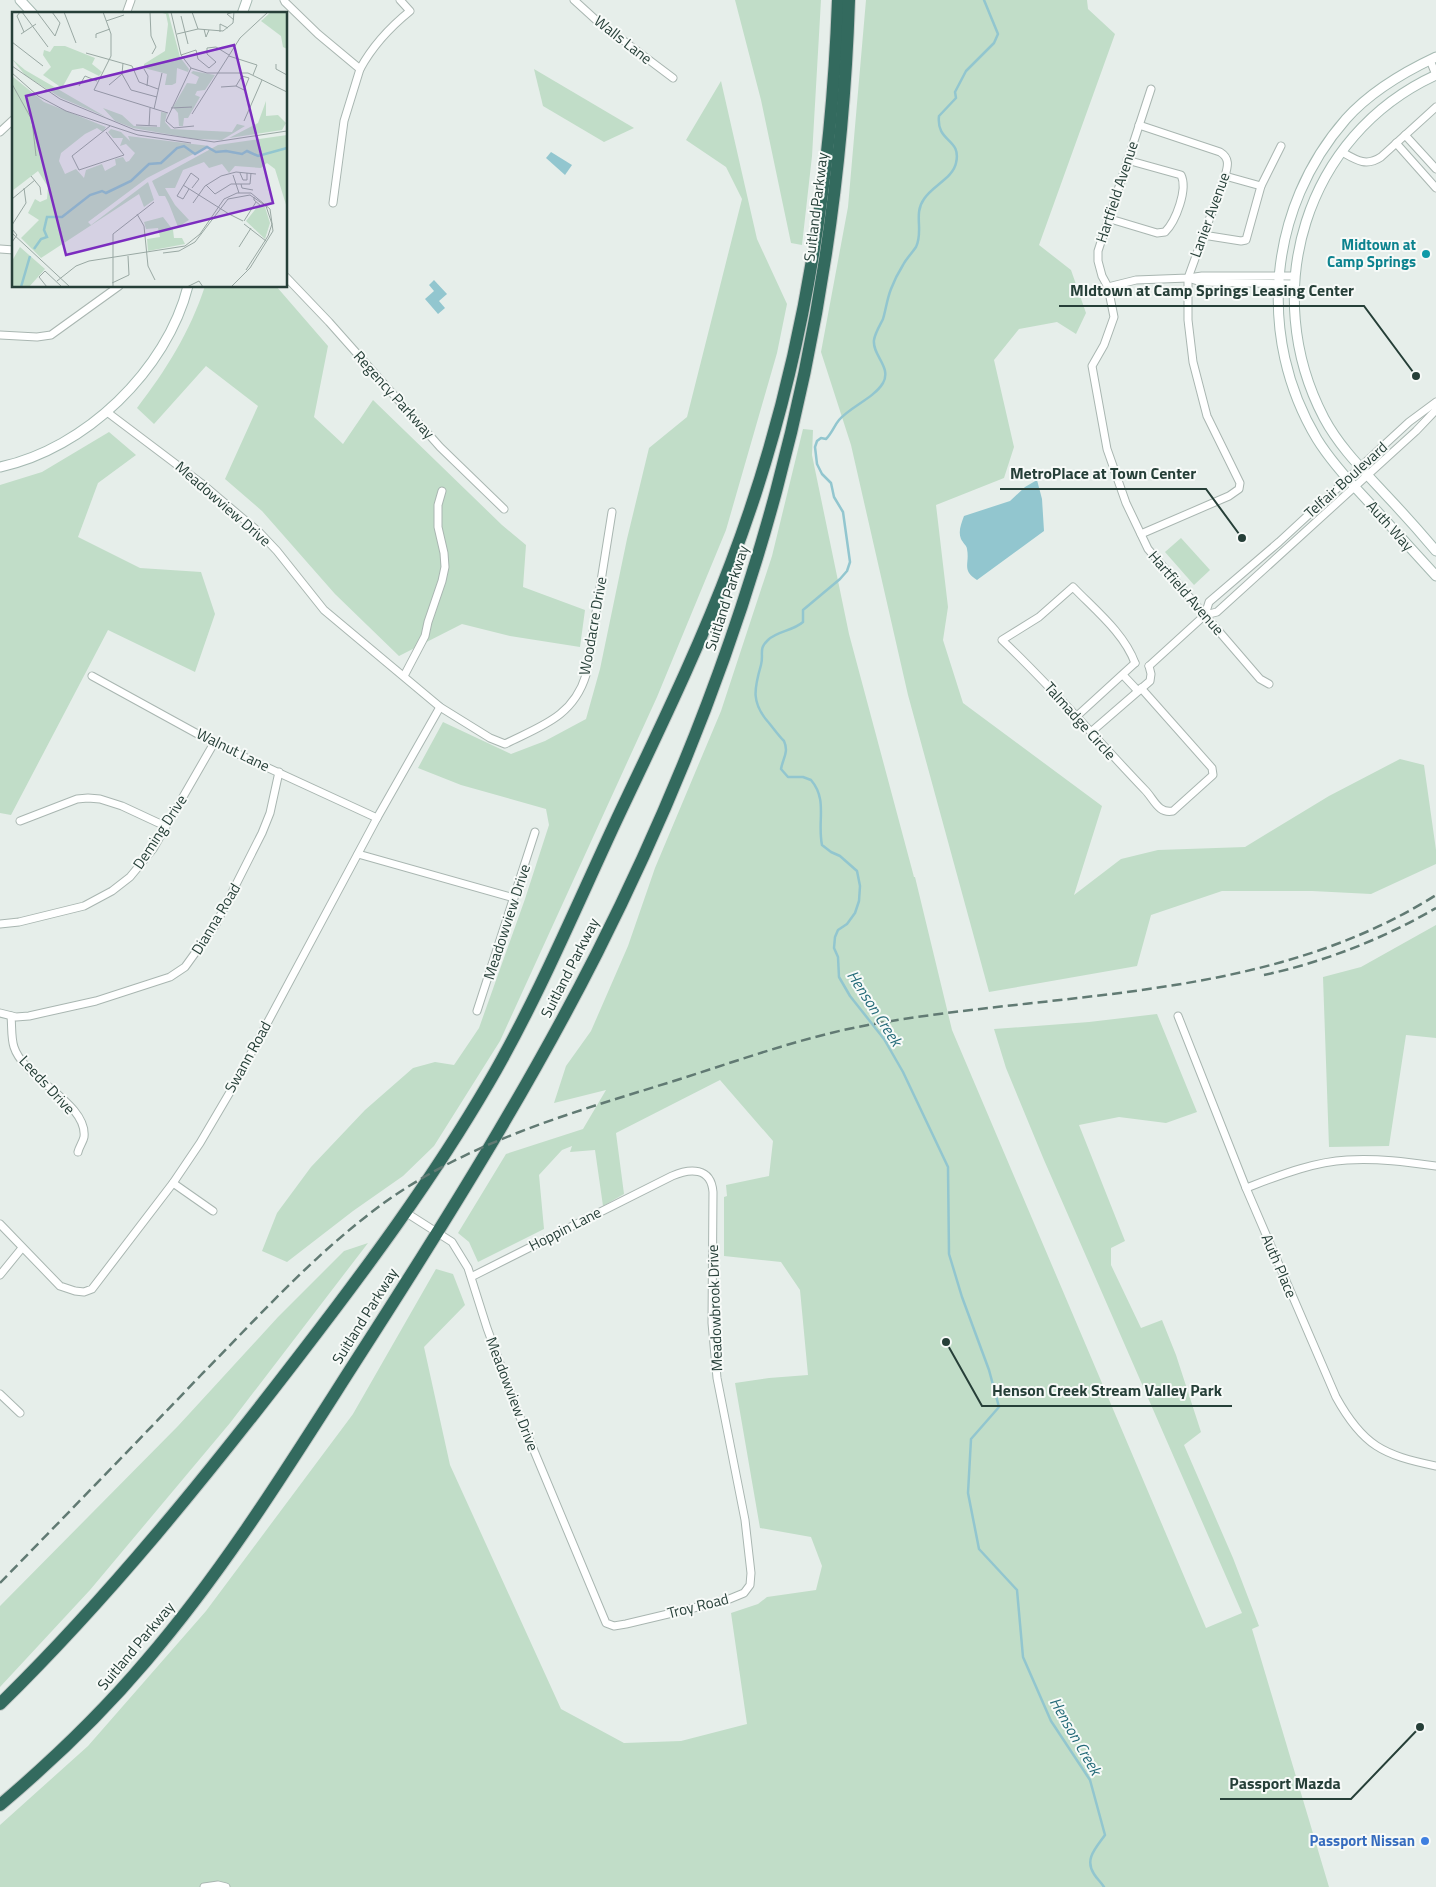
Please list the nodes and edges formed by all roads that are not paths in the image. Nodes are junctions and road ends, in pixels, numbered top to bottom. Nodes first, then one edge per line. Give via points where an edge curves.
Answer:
1 (20, 0) edge
2 (131, 0) edge
3 (247, 0) edge
4 (284, 0) edge
5 (400, 0) edge
6 (574, 0) edge
7 (838, 0) edge
8 (849, 0) edge
9 (31, 12) edge
10 (127, 12) edge
11 (243, 12) edge
12 (1433, 58) edge
13 (360, 69) junction
14 (1436, 74) edge
15 (673, 78) dead end
16 (1150, 89) dead end
17 (1436, 107) edge
18 (12, 121) edge
19 (1138, 125) junction
20 (0, 132) edge
21 (1405, 135) junction
22 (1396, 143) junction
23 (1281, 146) dead end
24 (1342, 152) junction
25 (1127, 160) junction
26 (1436, 169) edge
27 (1225, 176) junction
28 (1261, 186) junction
29 (1436, 188) edge
30 (333, 203) dead end
31 (1107, 218) junction
32 (1203, 235) junction
33 (1188, 278) junction
34 (288, 280) edge
35 (1279, 280) junction
36 (1295, 280) junction
37 (1108, 287) junction
38 (116, 288) edge
39 (187, 288) edge
40 (0, 334) edge
41 (1436, 403) edge
42 (107, 412) junction
43 (0, 467) edge
44 (1359, 467) junction
45 (1346, 476) junction
46 (1368, 476) junction
47 (1354, 487) junction
48 (442, 491) dead end
49 (504, 509) dead end
50 (612, 512) dead end
51 (1142, 534) junction
52 (1436, 552) edge
53 (1257, 560) junction
54 (1266, 568) junction
55 (1436, 576) edge
56 (1205, 615) junction
57 (1135, 663) junction
58 (1149, 666) junction
59 (1123, 675) junction
60 (92, 676) dead end
61 (404, 676) junction
62 (1269, 684) dead end
63 (1140, 689) junction
64 (440, 707) junction
65 (1077, 716) junction
66 (1091, 732) junction
67 (214, 743) junction
68 (279, 772) junction
69 (377, 818) junction
70 (20, 821) dead end
71 (165, 826) junction
72 (536, 832) dead end
73 (358, 854) junction
74 (514, 898) junction
75 (0, 924) edge
76 (477, 1011) dead end
77 (0, 1013) edge
78 (11, 1016) junction
79 (1178, 1016) dead end
80 (78, 1152) dead end
81 (1436, 1166) edge
82 (660, 1182) joint
83 (174, 1183) junction
84 (1246, 1188) junction
85 (213, 1210) dead end
86 (405, 1212) junction
87 (0, 1224) edge
88 (437, 1232) junction
89 (22, 1248) junction
90 (0, 1275) edge
91 (471, 1277) junction
92 (0, 1394) edge
93 (20, 1413) dead end
94 (1436, 1466) edge
95 (745, 1520) joint
96 (595, 1597) joint
97 (0, 1704) edge
98 (0, 1805) edge
99 (204, 1887) edge
100 (226, 1887) edge

1 - 9 street
2 - 10 street
3 - 11 street
4 - 13 street
5 - 13 street via 410,11 385,33
6 - 15 street, Walls Lane
7 - 86 highway, Suitland Parkway via 828,157 808,289 778,417 738,543 689,666 530,1006 467,1119
8 - 88 highway, Suitland Parkway via 840,151 819,303 786,457 744,604 692,744 614,919 538,1064
12 - 14 street
12 - 35 street, Auth Way via 1400,75 1367,99 1327,143 1309,171 1296,202 1287,228
13 - 30 street via 344,121
14 - 24 street, Auth Way via 1415,84 1372,117
16 - 19 street, Hartfield Avenue
17 - 21 street
18 - 20 street
19 - 25 street, Hartfield Avenue
19 - 27 street, Lanier Avenue via 1220,152 1227,160
21 - 22 street
21 - 26 street
22 - 24 street via 1372,162 1362,162
22 - 29 street
23 - 28 street
24 - 36 street, Auth Way via 1321,185 1310,211 1301,239
25 - 31 street, Hartfield Avenue
25 - 31 street via 1182,176 1185,182 1172,226 1166,232 1157,233
27 - 28 street
27 - 32 street, Lanier Avenue
28 - 32 street via 1246,240
31 - 37 street, Hartfield Avenue via 1098,251 1102,276
32 - 33 street, Lanier Avenue
33 - 35 street
33 - 37 street via 1136,280
33 - 51 street, Lanier Avenue via 1193,362 1208,416 1240,483 1239,489
34 - 49 street, Regency Parkway via 440,447
35 - 36 street
35 - 45 street, Auth Way via 1279,323 1292,387 1318,440
36 - 44 street, Auth Way via 1298,343 1309,380 1324,418
37 - 51 street, Hartfield Avenue via 1114,317 1092,366 1107,449 1126,503
38 - 40 street via 51,335
39 - 42 street via 170,333 148,367
41 - 44 street, Telfair Boulevard via 1409,422
41 - 46 street, Telfair Boulevard via 1435,411
42 - 43 street via 70,439 32,457
42 - 61 street, Meadowview Drive via 201,483 260,533 324,610
44 - 45 street, Telfair Boulevard
44 - 46 street, Auth Way
45 - 47 street, Auth Way
45 - 53 street, Telfair Boulevard
46 - 47 street, Telfair Boulevard
46 - 52 street, Auth Way
47 - 54 street, Telfair Boulevard
47 - 55 street, Auth Way
48 - 61 street via 438,527 445,567 425,636
50 - 64 street, Woodacre Drive via 586,675 581,692 564,712 505,744
51 - 56 street, Hartfield Avenue via 1148,549
53 - 54 street
53 - 56 street, Telfair Boulevard via 1209,602
54 - 56 street, Telfair Boulevard via 1217,612
56 - 58 street, Telfair Boulevard
56 - 62 street, Hartfield Avenue via 1260,679
57 - 58 street
57 - 59 street
57 - 65 street, Talmadge Circle via 1131,651 1074,587 1039,617 1002,640
58 - 63 street via 1150,681
59 - 63 street
59 - 65 street
60 - 67 street, Walnut Lane
61 - 64 street, Meadowview Drive
63 - 66 street
63 - 66 street, Talmadge Circle via 1212,768 1213,775 1173,811 1160,810 1148,792
64 - 69 street, Swann Road
65 - 66 street, Talmadge Circle
67 - 68 street, Walnut Lane
67 - 71 street, Deming Drive
68 - 69 street, Walnut Lane
68 - 78 street, Dianna Road via 262,833 216,924 185,968 170,977 96,1002 47,1013
69 - 73 street, Swann Road
70 - 71 street via 88,798 122,806
71 - 75 street, Deming Drive via 153,849 130,878 98,900 63,912
72 - 74 street, Meadowview Drive
73 - 74 street
73 - 83 street, Swann Road via 233,1087
74 - 76 street, Meadowview Drive
77 - 78 street, Dianna Road
78 - 80 street, Leeds Drive via 14,1047 26,1067 56,1092 82,1122 84,1138
79 - 84 street, Auth Place
81 - 84 street via 1346,1160 1295,1170
82 - 91 street, Hoppin Lane
82 - 95 street, Meadowbrook Drive via 688,1171 707,1174 712,1182 712,1324 717,1378
83 - 85 street
83 - 89 street, Swann Road via 88,1291 60,1286
84 - 94 street, Auth Place via 1346,1415 1379,1448 1400,1458
86 - 88 street, Meadowview Drive
86 - 97 highway, Suitland Parkway via 321,1327 196,1486 92,1606
87 - 89 street, Swann Road
88 - 91 street, Meadowview Drive via 456,1246
88 - 98 highway, Suitland Parkway via 316,1422 192,1604 146,1662 100,1712
89 - 90 street
91 - 96 street, Meadowview Drive via 527,1435
92 - 93 street
95 - 96 street, Troy Road via 751,1573 750,1584 744,1593 728,1600 618,1626 603,1620
99 - 100 street

